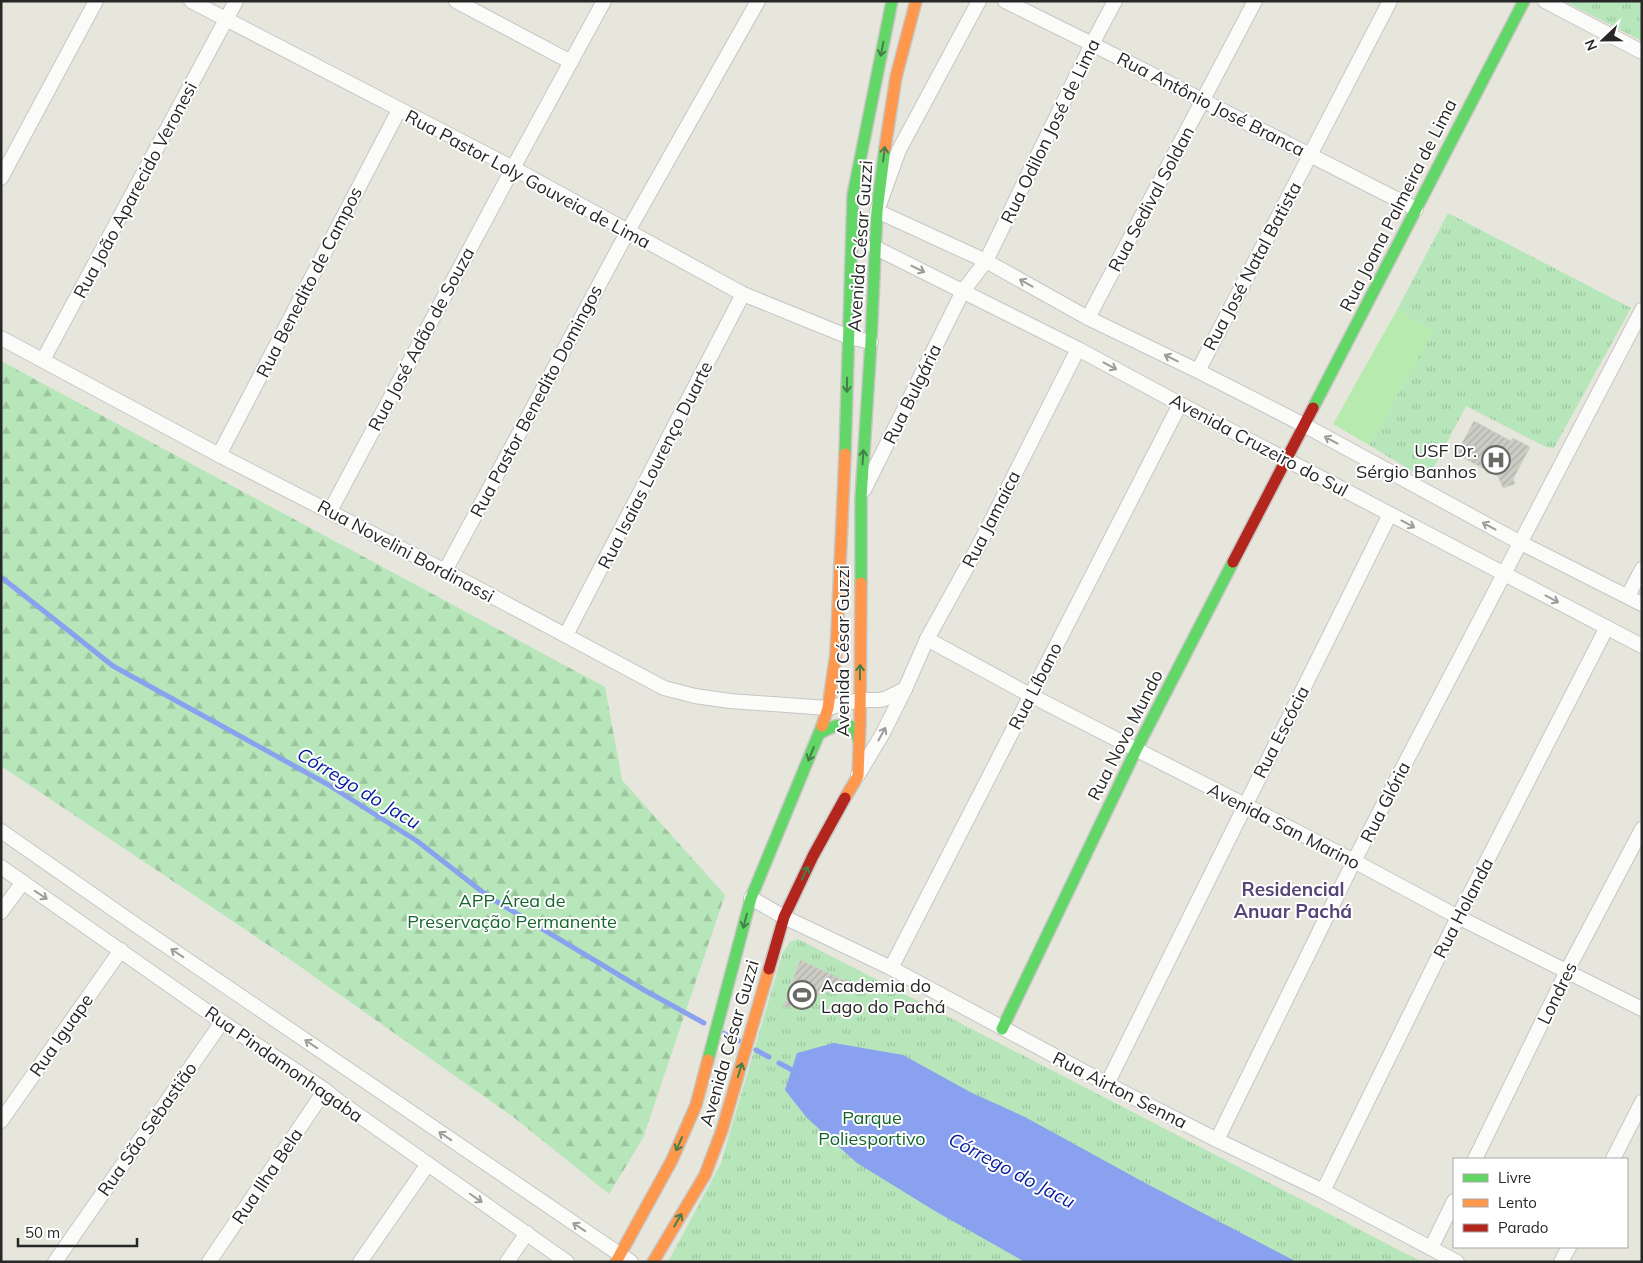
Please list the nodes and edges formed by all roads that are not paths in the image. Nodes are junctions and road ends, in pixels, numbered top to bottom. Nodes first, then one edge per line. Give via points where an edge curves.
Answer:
1 (96, 1) edge
2 (191, 1) edge
3 (236, 1) edge
4 (456, 1) edge
5 (604, 1) edge
6 (758, 1) edge
7 (892, 1) edge
8 (916, 1) edge
9 (979, 1) edge
10 (1005, 1) edge
11 (1115, 1) edge
12 (1256, 1) edge
13 (1390, 1) edge
14 (1524, 1) edge
15 (1545, 1) edge
16 (227, 20) junction
17 (1092, 44) junction
18 (1642, 52) edge
19 (571, 62) junction
20 (1203, 100) junction
21 (399, 110) junction
22 (1310, 155) junction
23 (512, 168) junction
24 (1, 178) edge
25 (1416, 209) junction
26 (877, 212) junction
27 (628, 231) junction
28 (874, 247) junction
29 (986, 261) junction
30 (963, 291) junction
31 (743, 294) junction
32 (1642, 310) edge
33 (1088, 318) junction
34 (1637, 329) edge
35 (849, 337) junction
36 (1, 338) edge
37 (872, 342) junction
38 (1078, 349) junction
39 (43, 360) junction
40 (1198, 371) junction
41 (1180, 404) junction
42 (1304, 425) junction
43 (219, 455) junction
44 (1286, 460) junction
45 (861, 498) junction
46 (330, 511) junction
47 (1390, 514) junction
48 (1519, 542) junction
49 (1642, 570) edge
50 (445, 571) junction
51 (1503, 573) junction
52 (1628, 596) junction
53 (1642, 604) edge
54 (1606, 627) junction
55 (566, 635) junction
56 (928, 639) junction
57 (1642, 646) edge
58 (905, 689) junction
59 (1030, 695) junction
60 (859, 700) junction
61 (828, 708) junction
62 (819, 734) junction
63 (860, 741) junction
64 (1136, 750) junction
65 (858, 776) junction
66 (1244, 805) junction
67 (1642, 829) edge
68 (1, 830) edge
69 (1354, 861) junction
70 (1, 867) edge
71 (22, 882) junction
72 (751, 898) junction
73 (1, 912) edge
74 (784, 917) junction
75 (1458, 918) junction
76 (121, 950) junction
77 (891, 968) junction
78 (1567, 972) junction
79 (1642, 1009) edge
80 (222, 1022) junction
81 (1002, 1029) junction
82 (1107, 1084) junction
83 (325, 1090) junction
84 (1642, 1102) edge
85 (1, 1121) edge
86 (1217, 1140) junction
87 (1475, 1158) edge
88 (1614, 1158) edge
89 (428, 1164) junction
90 (1323, 1191) junction
91 (1453, 1203) edge
92 (527, 1233) junction
93 (1432, 1248) junction
94 (1568, 1248) edge
95 (622, 1259) edge
96 (55, 1262) edge
97 (209, 1262) edge
98 (360, 1262) edge
99 (507, 1262) edge
100 (568, 1262) edge
101 (653, 1262) edge
102 (1457, 1262) edge
103 (1561, 1262) edge

1 - 24 street
2 - 16 street, Rua Pastor Loly Gouveia de Lima
3 - 16 street, Rua João Aparecido Veronesi
4 - 19 street
5 - 19 street, Rua José Adão de Souza
6 - 27 street, Rua Pastor Benedito Domingos
7 -> 35 street, Avenida César Guzzi via 853,195
26 -> 8 street, Avenida César Guzzi via 896,77
9 - 26 street via 899,150
10 - 17 street, Rua Antônio José Branca
11 - 17 street, Rua Odilon José de Lima
12 - 20 street, Rua Sedival Soldan
13 - 22 street, Rua José Natal Batista
14 - 25 street, Rua Joana Palmeira de Lima
15 - 18 street
16 - 21 street, Rua Pastor Loly Gouveia de Lima
16 - 39 street, Rua João Aparecido Veronesi
17 - 20 street, Rua Antônio José Branca
17 - 29 street, Rua Odilon José de Lima
19 - 23 street, Rua José Adão de Souza
20 - 22 street, Rua Antônio José Branca
20 - 33 street, Rua Sedival Soldan
21 - 23 street, Rua Pastor Loly Gouveia de Lima
21 - 43 street, Rua Benedito de Campos
22 - 25 street, Rua Antônio José Branca
22 - 40 street, Rua José Natal Batista
23 - 27 street, Rua Pastor Loly Gouveia de Lima
23 - 46 street, Rua José Adão de Souza
25 - 42 street, Rua Joana Palmeira de Lima
26 - 28 street, Avenida César Guzzi
26 - 29 street, Avenida Cruzeiro do Sul
27 - 31 street, Rua Pastor Loly Gouveia de Lima
27 - 50 street, Rua Pastor Benedito Domingos
28 -> 30 street, Avenida Cruzeiro do Sul
28 - 37 street, Avenida César Guzzi
29 - 30 street, Rua Odilon José de Lima
33 -> 29 street, Avenida Cruzeiro do Sul
30 - 38 street, Avenida Cruzeiro do Sul
30 - 45 street, Rua Bulgária
31 - 35 street, Rua Pastor Loly Gouveia de Lima
31 - 55 street, Rua Isaias Lourenço Duarte
32 - 34 street, Rua Glória
40 -> 33 street, Avenida Cruzeiro do Sul
34 - 48 street, Rua Glória
35 - 37 street, Rua Pastor Loly Gouveia de Lima
35 -> 61 street, Avenida César Guzzi via 836,652
36 - 39 street, Rua Novelini Bordinassi
45 -> 37 street, Avenida César Guzzi
38 -> 41 street, Avenida Cruzeiro do Sul
38 - 56 street, Rua Jamaica
39 - 43 street, Rua Novelini Bordinassi
40 - 42 street, Avenida Cruzeiro do Sul
41 - 44 street, Avenida Cruzeiro do Sul
41 - 59 street, Rua Líbano
42 - 44 street, Rua Joana Palmeira de Lima
48 -> 42 street, Avenida Cruzeiro do Sul
43 - 46 street, Rua Novelini Bordinassi
44 - 47 street, Avenida Cruzeiro do Sul
44 - 64 street, Rua Novo Mundo
60 -> 45 street, Avenida César Guzzi
46 - 50 street, Rua Novelini Bordinassi
47 -> 51 street, Avenida Cruzeiro do Sul
47 - 66 street, Rua Escócia
48 - 51 street, Rua Glória
48 - 52 street, Avenida Cruzeiro do Sul
49 - 52 street
50 - 55 street, Rua Novelini Bordinassi
51 -> 54 street, Avenida Cruzeiro do Sul
51 - 69 street, Rua Glória
52 - 53 street, Avenida Cruzeiro do Sul
54 - 57 street, Avenida Cruzeiro do Sul
54 - 75 street, Rua Holanda
55 - 61 street, Rua Novelini Bordinassi via 664,688 730,701
56 - 58 street, Rua Jamaica
56 - 59 street, Avenida San Marino
58 - 60 street via 888,698
65 -> 58 street, Rua Jamaica
59 - 64 street, Avenida San Marino
59 - 77 street, Rua Líbano
60 - 61 street, Rua Novelini Bordinassi
60 - 63 street, Avenida César Guzzi
61 - 62 street, Avenida César Guzzi
62 - 63 street via 833,726 847,724 856,728
62 -> 72 street, Avenida César Guzzi
63 - 65 street, Avenida César Guzzi
64 - 66 street, Avenida San Marino
64 - 81 street, Rua Novo Mundo
74 -> 65 street, Avenida César Guzzi via 813,856
66 - 69 street, Avenida San Marino
66 - 82 street, Rua Escócia
67 - 78 street, Londres
95 -> 68 street
69 - 75 street, Avenida San Marino
69 - 86 street, Rua Glória
70 - 71 street, Rua Pindamonhagaba
71 - 73 street
71 -> 76 street, Rua Pindamonhagaba
72 - 74 street, Rua Airton Senna
72 -> 95 street, Avenida César Guzzi via 696,1106
74 - 77 street, Rua Airton Senna
101 -> 74 street, Avenida César Guzzi via 705,1174 722,1130
75 - 78 street, Avenida San Marino
75 - 90 street, Rua Holanda
76 - 80 street, Rua Pindamonhagaba
76 - 85 street, Rua Iguape
77 - 81 street, Rua Airton Senna
78 - 79 street, Avenida San Marino
78 - 87 street, Londres
80 - 83 street, Rua Pindamonhagaba
80 - 96 street, Rua São Sebastião
81 - 82 street, Rua Airton Senna
82 - 86 street, Rua Airton Senna
83 - 89 street, Rua Pindamonhagaba
83 - 97 street, Rua Ilha Bela
84 - 88 street
86 - 90 street, Rua Airton Senna
89 -> 92 street, Rua Pindamonhagaba
89 - 98 street
90 - 93 street, Rua Airton Senna
91 - 93 street
92 - 99 street
92 - 100 street, Rua Pindamonhagaba
93 - 102 street, Rua Airton Senna
94 - 103 street

